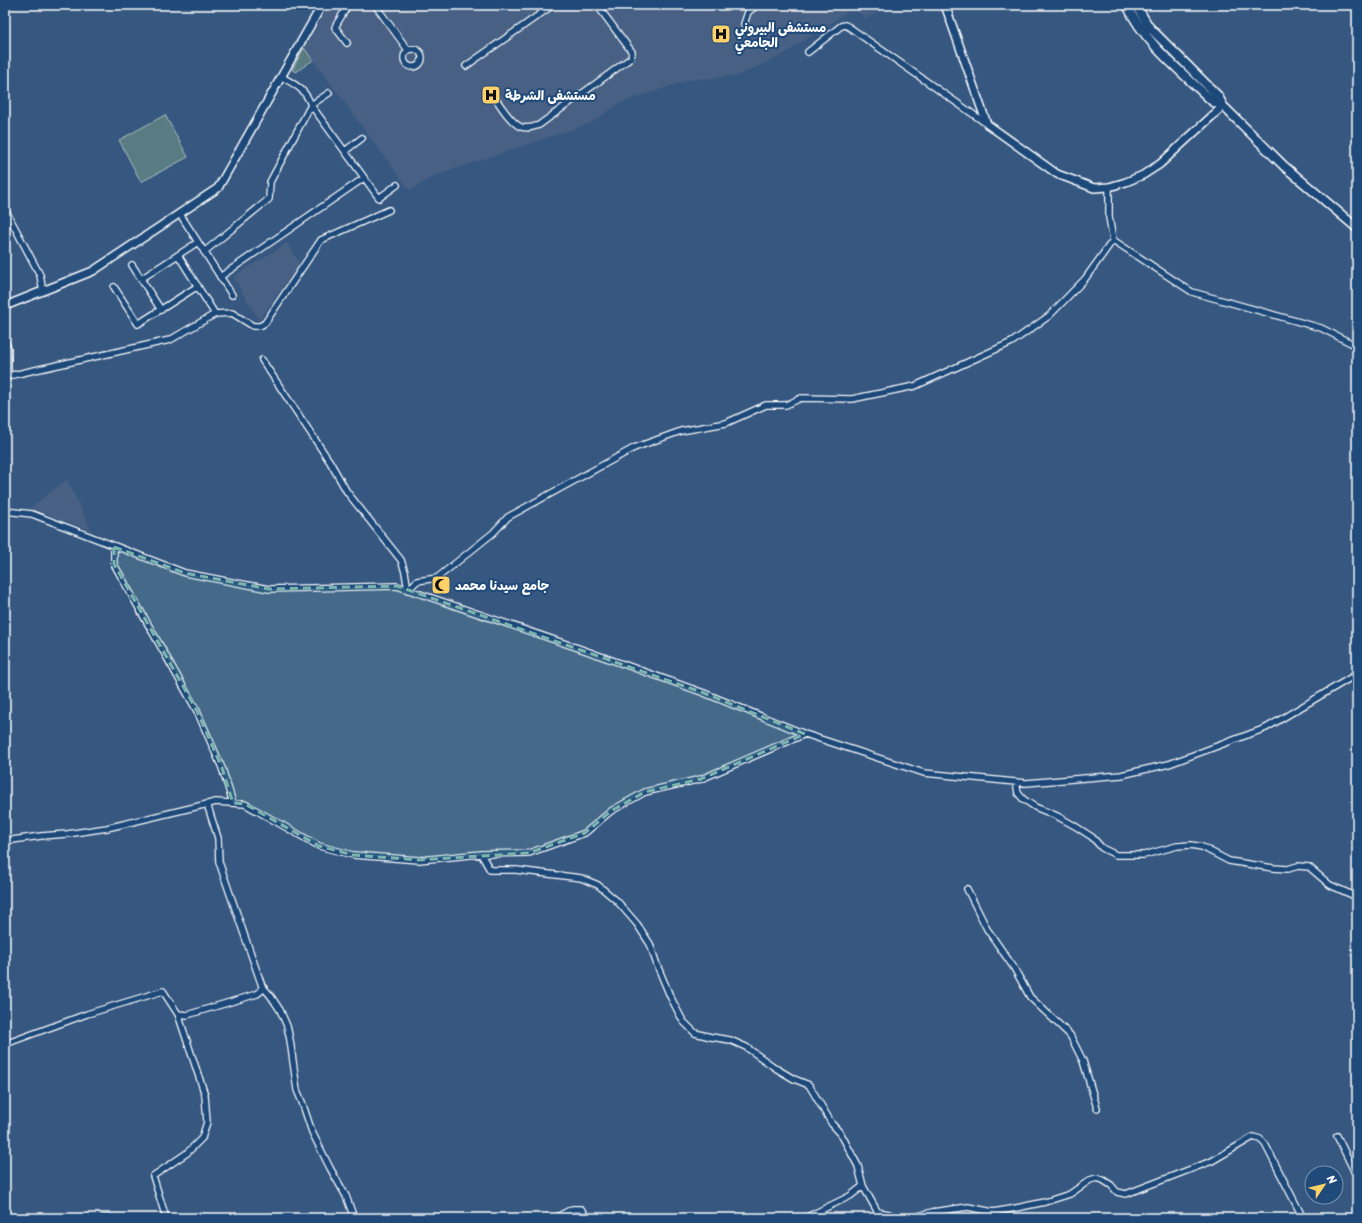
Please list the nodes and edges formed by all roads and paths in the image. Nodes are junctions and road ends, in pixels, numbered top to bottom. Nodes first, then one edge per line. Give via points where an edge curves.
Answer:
1 (322, 5) edge
2 (348, 5) edge
3 (375, 5) edge
4 (554, 5) edge
5 (597, 5) edge
6 (757, 5) edge
7 (945, 5) edge
8 (1127, 5) edge
9 (1136, 5) edge
10 (744, 24) dead end
11 (347, 43) dead end
12 (408, 50) dead end
13 (808, 52) dead end
14 (466, 66) dead end
15 (282, 77) junction
16 (328, 93) dead end
17 (494, 96) dead end
18 (311, 105) junction
19 (1223, 106) junction
20 (987, 124) junction
21 (362, 138) dead end
22 (345, 151) junction
23 (364, 178) junction
24 (397, 185) dead end
25 (1109, 187) junction
26 (5, 209) edge
27 (388, 210) dead end
28 (180, 214) junction
29 (1357, 228) edge
30 (1113, 240) junction
31 (198, 242) junction
32 (204, 252) junction
33 (178, 255) junction
34 (132, 265) dead end
35 (220, 277) junction
36 (141, 279) junction
37 (198, 286) junction
38 (114, 287) dead end
39 (43, 292) junction
40 (232, 295) dead end
41 (5, 306) edge
42 (161, 310) junction
43 (215, 314) junction
44 (5, 341) edge
45 (1357, 346) edge
46 (262, 360) dead end
47 (6, 377) edge
48 (5, 511) edge
49 (114, 547) junction
50 (408, 590) junction
51 (1357, 674) edge
52 (805, 734) junction
53 (1016, 782) junction
54 (233, 803) junction
55 (207, 804) junction
56 (5, 841) edge
57 (481, 854) junction
58 (967, 889) dead end
59 (1357, 897) edge
60 (262, 986) junction
61 (178, 1014) junction
62 (5, 1044) edge
63 (1097, 1108) dead end
64 (1337, 1136) dead end
65 (1357, 1177) edge
66 (863, 1186) junction
67 (878, 1212) junction
68 (104, 1218) edge
69 (109, 1218) edge
70 (166, 1218) edge
71 (354, 1218) edge
72 (554, 1218) edge
73 (588, 1218) edge
74 (805, 1218) edge
75 (881, 1218) edge
76 (896, 1218) edge
77 (912, 1218) edge
78 (1303, 1218) edge

1 - 15 street
2 - 11 street via 335,27
3 - 12 street
4 - 14 street
5 - 17 street via 632,52 631,58 530,128 521,127 512,120
6 - 10 street via 748,12
7 - 20 street
8 - 19 main road via 1156,47 1213,102
9 - 19 main road via 1149,27 1218,96
13 - 20 street via 845,25
15 - 18 street via 303,90
15 - 28 street via 218,188
16 - 18 street
18 - 22 street
18 - 32 street via 270,182 269,199
19 - 25 street via 1160,164 1143,175
19 - 29 main road via 1284,166
20 - 25 street via 1057,174 1094,188
21 - 22 street
22 - 23 street
23 - 24 street via 379,198
23 - 35 street
25 - 30 street via 1109,217
26 - 39 street via 40,275
27 - 43 street via 321,240 265,323 253,326 232,313
28 - 31 street
28 - 39 street via 93,271
30 - 45 street via 1192,292 1321,328
30 - 50 street via 1075,290 1049,316 1012,342 915,386 852,399 801,398 786,405 766,405 726,423 681,431 634,448 508,517 464,558 437,578 417,581
31 - 32 street
31 - 33 street
32 - 35 street
33 - 36 street
33 - 37 street
34 - 36 street
35 - 40 street
36 - 42 street
37 - 42 street
37 - 43 street
38 - 42 street via 138,324
39 - 41 street
43 - 47 street via 170,340
44 - 47 street via 8,348
46 - 50 street via 330,462 346,492 401,560
48 - 49 street via 32,514
49 - 50 street via 185,574 269,589 397,586
49 - 54 street via 114,564 197,711 222,768
50 - 52 street via 704,693
51 - 53 street via 1266,728 1169,764 1121,775
52 - 53 street via 924,773
52 - 57 street via 701,779 645,792 611,811 585,833 529,853
53 - 59 street via 1018,793 1023,799 1075,826 1092,837 1102,848 1116,855 1144,855 1191,845 1202,847 1229,861 1273,868 1309,867 1330,884
54 - 55 street
54 - 57 street via 245,804 319,846 353,855 419,860
55 - 56 street via 107,828
55 - 60 street via 218,838 219,862
57 - 66 street via 490,870 516,870 581,878 598,885 617,901 650,944 670,996 683,1021 695,1033 730,1040 746,1047 777,1069 809,1085 832,1124 841,1134 858,1166
58 - 63 street via 987,929 1030,997 1070,1035 1083,1061
60 - 61 street via 257,994 186,1015
60 - 71 street via 280,1010 287,1026 297,1090 315,1138 346,1196
61 - 62 street via 163,991 88,1014
61 - 70 street via 205,1095 207,1122 202,1138 187,1154 153,1176
64 - 65 street
66 - 67 street
66 - 74 street via 850,1196
67 - 75 street
67 - 76 street
68 - 69 street
72 - 73 street via 572,1209 581,1209
77 - 78 street via 932,1212 968,1207 993,1212 1044,1202 1070,1194 1097,1178 1117,1192 1126,1194 1212,1161 1253,1138 1260,1139 1264,1144

